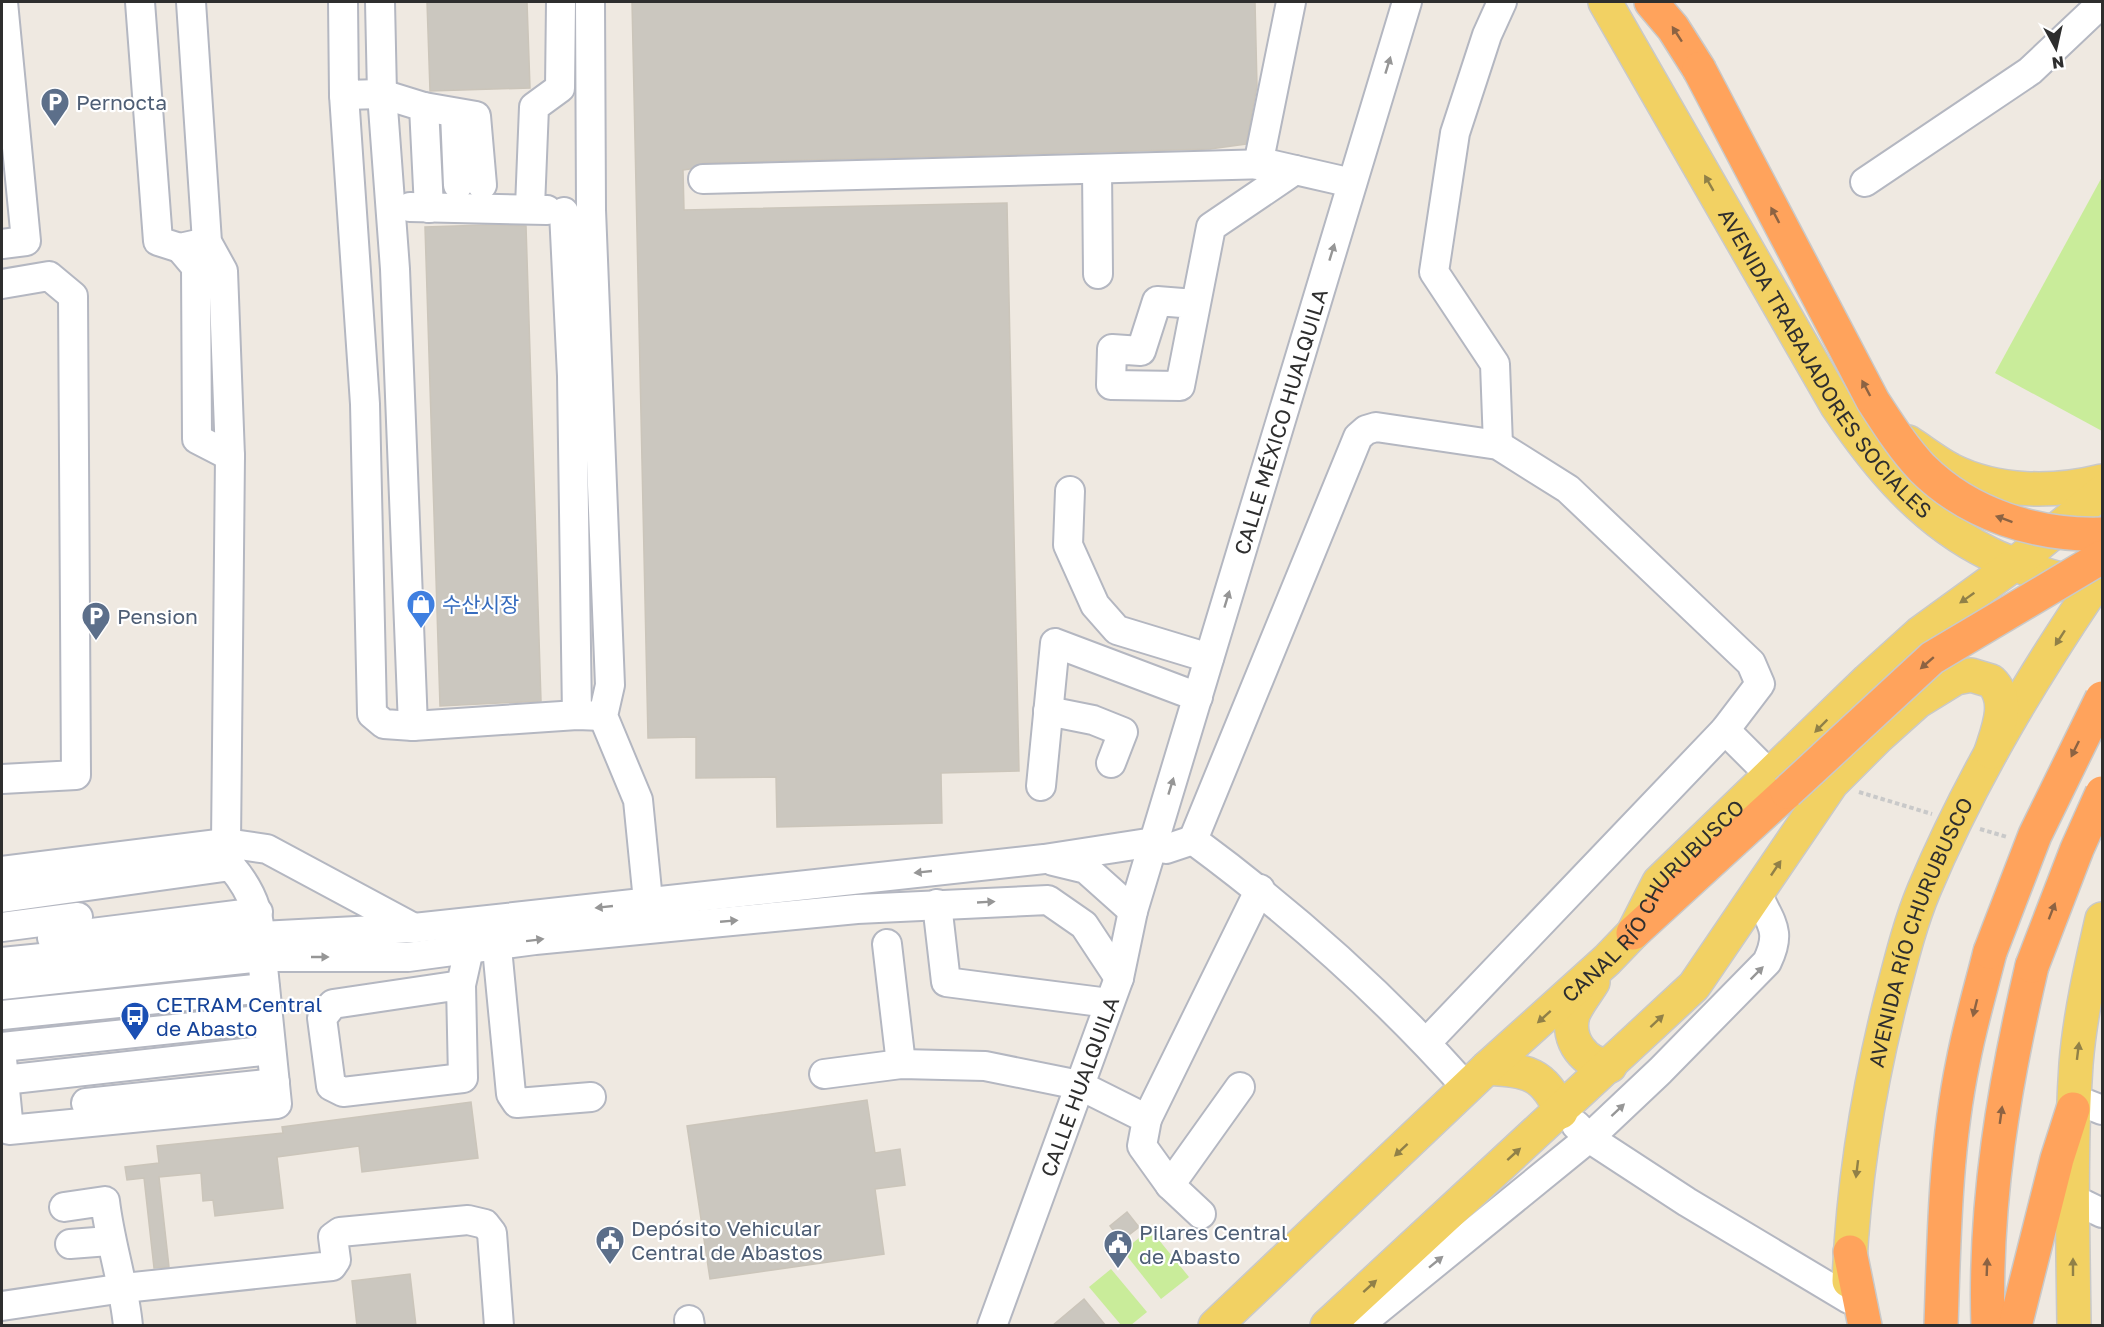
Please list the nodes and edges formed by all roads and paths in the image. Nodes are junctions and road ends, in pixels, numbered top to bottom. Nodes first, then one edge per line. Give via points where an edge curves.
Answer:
1 (3, 2) edge
2 (140, 2) edge
3 (191, 2) edge
4 (343, 2) edge
5 (380, 2) edge
6 (561, 2) edge
7 (590, 2) edge
8 (1291, 2) edge
9 (1407, 2) edge
10 (1502, 2) edge
11 (1605, 2) edge
12 (1621, 2) edge
13 (1651, 2) edge
14 (2103, 3) edge
15 (1629, 43) junction
16 (560, 88) junction
17 (591, 91) junction
18 (382, 94) junction
19 (344, 95) junction
20 (424, 107) junction
21 (1258, 165) junction
22 (1097, 169) junction
23 (1295, 170) junction
24 (703, 179) dead end
25 (1865, 182) dead end
26 (1352, 183) junction
27 (470, 185) dead end
28 (389, 206) junction
29 (530, 207) junction
30 (429, 208) junction
31 (577, 211) junction
32 (2, 244) edge
33 (194, 245) junction
34 (1098, 273) dead end
35 (2, 284) edge
36 (1195, 304) dead end
37 (1837, 406) junction
38 (1498, 445) junction
39 (2103, 481) edge
40 (1070, 491) dead end
41 (2103, 492) edge
42 (2103, 534) edge
43 (2103, 557) edge
44 (2015, 564) junction
45 (2099, 585) edge
46 (1209, 658) junction
47 (1197, 697) junction
48 (2103, 698) edge
49 (1048, 711) junction
50 (590, 716) junction
51 (413, 726) junction
52 (1725, 730) junction
53 (1991, 752) junction
54 (1111, 763) dead end
55 (2, 779) edge
56 (1779, 784) junction
57 (1041, 786) dead end
58 (2103, 793) edge
59 (1194, 840) junction
60 (1154, 842) junction
61 (229, 854) junction
62 (1044, 859) junction
63 (2, 871) edge
64 (816, 884) junction
65 (1260, 890) junction
66 (1758, 896) junction
67 (2, 898) edge
68 (938, 904) junction
69 (1133, 910) junction
70 (821, 913) junction
71 (649, 915) junction
72 (2103, 919) edge
73 (258, 925) junction
74 (2, 927) edge
75 (414, 928) junction
76 (496, 932) junction
77 (1633, 933) joint
78 (467, 935) junction
79 (2, 944) edge
80 (887, 944) dead end
81 (1607, 960) junction
82 (2, 962) edge
83 (2098, 962) edge
84 (2, 985) edge
85 (461, 985) junction
86 (265, 988) junction
87 (1114, 991) junction
88 (2, 1015) edge
89 (268, 1019) junction
90 (1427, 1042) junction
91 (2, 1047) edge
92 (271, 1050) junction
93 (901, 1064) junction
94 (1610, 1066) junction
95 (3, 1070) edge
96 (824, 1074) dead end
97 (1477, 1078) junction
98 (1078, 1085) junction
99 (1240, 1087) dead end
100 (591, 1097) dead end
101 (2083, 1106) edge
102 (1561, 1112) junction
103 (1147, 1119) junction
104 (1589, 1138) junction
105 (1170, 1185) junction
106 (2073, 1199) junction
107 (64, 1207) dead end
108 (2103, 1213) edge
109 (1201, 1214) dead end
110 (110, 1241) junction
111 (70, 1244) dead end
112 (1850, 1252) joint
113 (124, 1288) junction
114 (2, 1306) edge
115 (1854, 1317) edge
116 (1367, 1324) edge
117 (128, 1326) edge
118 (498, 1326) edge
119 (992, 1326) edge
120 (1215, 1326) edge
121 (1327, 1326) edge
122 (1941, 1326) edge
123 (1988, 1326) edge
124 (2015, 1326) edge
125 (2074, 1326) edge

1 - 32 street via 26,241
2 - 33 street via 158,242
3 - 33 street
4 - 19 street
5 - 18 street
6 - 16 street
7 - 17 street
8 - 21 street
26 -> 9 street, CALLE MÉXICO HUALQUILA
10 - 38 street via 1455,133 1434,272 1495,364
11 - 15 main road, AVENIDA TRABAJADORES SOCIALES
12 - 15 main road, AVENIDA TRABAJADORES SOCIALES
42 -> 13 highway, bridge via 2078,535 2000,518 1941,484 1907,451 1873,401 1699,69
14 - 25 street via 2030,71
37 -> 15 main road, AVENIDA TRABAJADORES SOCIALES
16 - 17 street
16 - 29 street via 534,107
17 - 31 street
18 - 19 street
18 - 20 street
18 - 28 street
19 - 51 street via 365,404 372,714 384,724
20 - 27 street via 455,113
20 - 30 street
21 - 22 street
21 - 23 street
22 - 24 street
22 - 34 street
23 - 26 street
23 - 36 street via 1211,227
46 -> 26 street, CALLE MÉXICO HUALQUILA
28 - 30 street
28 - 51 street via 395,269
29 - 30 street
29 - 31 street
31 - 50 street via 610,685
33 - 61 street via 224,271 230,456
35 - 55 street via 49,276 73,296 76,775
37 - 39 main road via 1970,478 2052,490
37 - 44 main road, AVENIDA TRABAJADORES SOCIALES via 1870,456 1911,498 1963,539
38 - 52 street via 1568,489 1751,663 1760,684
38 - 59 street via 1376,427 1358,437
40 - 46 street via 1068,545 1095,605 1117,630
41 - 44 main road
43 -> 56 highway, bridge via 1932,658
44 - 45 main road, AVENIDA TRABAJADORES SOCIALES
44 -> 56 main road via 1920,633 1868,680
45 -> 53 main road, AVENIDA RÍO CHURUBUSCO via 2034,676
46 - 47 street, CALLE MÉXICO HUALQUILA
47 - 49 street via 1055,643
60 -> 47 street, CALLE MÉXICO HUALQUILA
48 -> 122 highway, bridge via 2035,835 1990,952 1953,1125 1944,1222
49 - 54 street via 1093,720 1123,732
49 - 57 street
50 - 51 street
50 - 71 street via 638,800
52 - 56 street
52 - 90 street
66 -> 53 main road via 1832,783 1929,694 1964,676 1991,681 2001,702
53 -> 112 main road, AVENIDA RÍO CHURUBUSCO via 1924,892 1901,959 1866,1111
56 - 77 highway
123 -> 58 highway, bridge via 1988,1229 1993,1173 2004,1097 2032,966
59 - 60 street via 1166,849
59 - 65 street
60 - 62 street
60 - 69 street, CALLE HUALQUILA
61 - 63 street
61 - 67 street
61 - 73 street
61 - 75 street via 267,849
62 -> 64 street
62 - 69 street via 1086,868
64 - 70 street
64 - 71 street
65 - 90 street
65 - 103 street
94 -> 66 main road via 1694,986
104 -> 66 street via 1767,962 1776,945 1775,932
68 - 70 street
68 -> 87 street via 1048,900 1084,925
68 - 87 street via 946,982
69 - 87 street, CALLE HUALQUILA
71 -> 70 street
71 - 76 street
72 - 83 main road
73 - 74 street
73 - 75 street
73 -> 78 street via 408,957
73 - 79 street
73 - 82 street
73 - 84 street
73 - 86 street
75 - 78 street
76 - 78 street
76 - 100 street via 511,1094 517,1103
77 - 81 main road, CANAL RÍO CHURUBUSCO
78 - 85 street
80 - 93 street
81 - 94 main road via 1573,1022 1582,1056
81 -> 97 main road, CANAL RÍO CHURUBUSCO
101 -> 83 main road via 2080,1033
85 - 85 street via 333,1004 322,1018 331,1086 342,1092 463,1078
86 - 88 street
86 - 89 street
87 - 98 street, CALLE HUALQUILA
89 - 91 street
89 - 92 street
90 - 97 street
92 - 95 street
92 - 95 street via 277,1104 9,1130
93 - 96 street
93 - 98 street via 985,1066
94 - 102 main road
97 - 102 main road via 1523,1071 1542,1080
97 -> 120 main road, CANAL RÍO CHURUBUSCO
98 - 103 street
98 - 119 street, CALLE HUALQUILA
99 - 105 street
101 - 106 main road
101 - 124 highway via 2057,1159
102 - 104 street
121 -> 102 main road
103 - 105 street via 1142,1146
104 - 115 street
116 -> 104 street
105 - 109 street
106 - 108 street
125 -> 106 main road
107 - 110 street via 105,1201
110 - 111 street
110 - 113 street
112 - 115 highway
113 - 114 street
113 - 117 street
113 - 118 street via 332,1266 336,1260 333,1238 340,1232 468,1220 485,1224 492,1233

